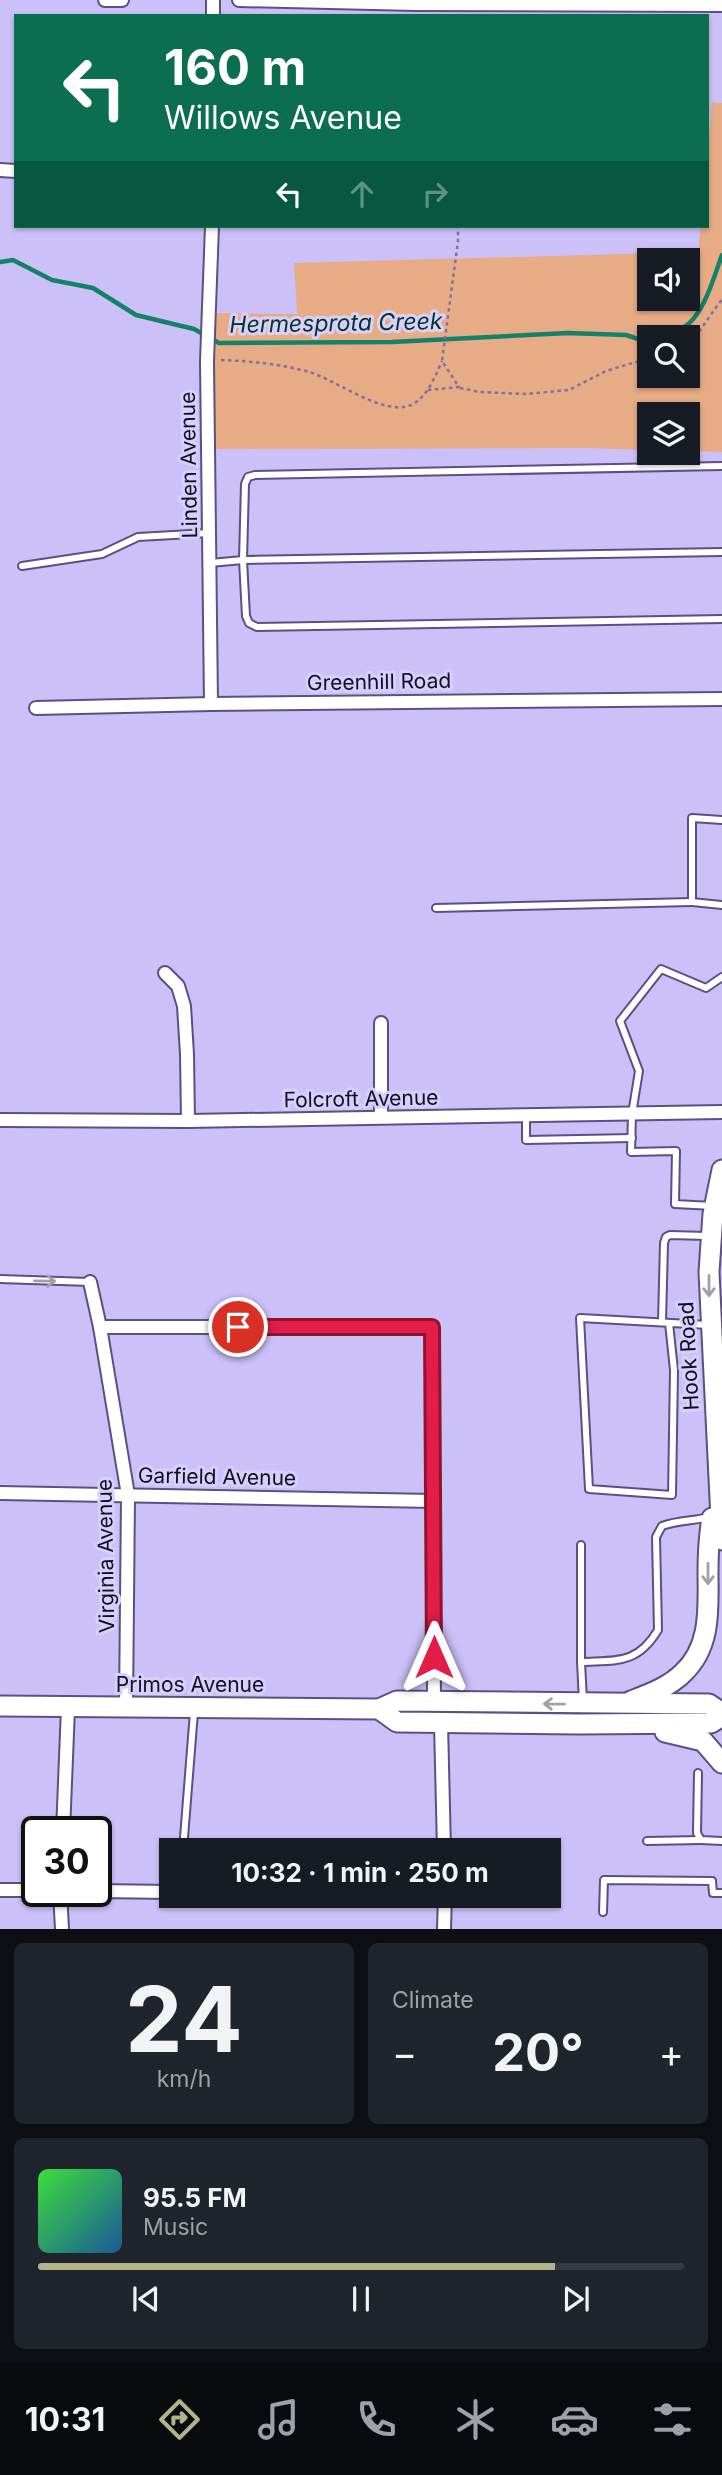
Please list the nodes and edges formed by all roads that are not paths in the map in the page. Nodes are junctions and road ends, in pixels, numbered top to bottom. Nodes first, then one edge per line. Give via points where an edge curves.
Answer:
1 (105, 0) edge
2 (122, 0) edge
3 (239, 0) edge
4 (310, 1) edge
5 (528, 2) edge
6 (722, 5) edge
7 (416, 7) edge
8 (622, 7) edge
9 (212, 228) edge
10 (722, 466) edge
11 (209, 533) junction
12 (722, 552) edge
13 (243, 560) junction
14 (210, 563) junction
15 (22, 566) dead end
16 (722, 618) edge
17 (722, 699) edge
18 (211, 704) junction
19 (36, 708) dead end
20 (722, 820) edge
21 (692, 902) junction
22 (722, 905) edge
23 (436, 908) dead end
24 (165, 974) dead end
25 (722, 977) edge
26 (381, 1023) dead end
27 (722, 1112) edge
28 (632, 1114) junction
29 (526, 1115) junction
30 (381, 1117) junction
31 (0, 1120) edge
32 (188, 1121) junction
33 (632, 1138) junction
34 (722, 1170) edge
35 (715, 1206) junction
36 (711, 1236) junction
37 (0, 1279) edge
38 (90, 1282) joint
39 (666, 1323) junction
40 (710, 1325) junction
41 (100, 1327) junction
42 (719, 1482) junction
43 (0, 1493) edge
44 (128, 1494) junction
45 (434, 1501) junction
46 (712, 1516) junction
47 (722, 1540) edge
48 (581, 1545) dead end
49 (580, 1662) junction
50 (434, 1702) junction
51 (583, 1704) junction
52 (0, 1706) edge
53 (126, 1706) junction
54 (195, 1707) junction
55 (68, 1708) junction
56 (379, 1709) junction
57 (622, 1714) junction
58 (722, 1714) edge
59 (441, 1723) junction
60 (722, 1763) edge
61 (698, 1773) dead end
62 (64, 1816) edge
63 (184, 1838) edge
64 (444, 1838) edge
65 (701, 1840) junction
66 (647, 1841) dead end
67 (722, 1841) edge
68 (0, 1890) edge
69 (21, 1890) edge
70 (112, 1891) edge
71 (159, 1892) edge
72 (722, 1893) edge
73 (61, 1907) edge
74 (445, 1908) edge
75 (603, 1912) dead end
76 (62, 1929) edge
77 (444, 1929) edge

1 - 2 street
3 - 4 street
4 - 7 street
5 - 7 street
5 - 8 street
6 - 8 street
9 - 11 street, Linden Avenue
10 - 13 lane via 256,475 248,477 245,484
11 - 14 street, Linden Avenue
11 - 15 lane via 138,537 102,554
12 - 13 lane
13 - 14 lane
13 - 16 lane via 246,616 257,627
14 - 18 street, Linden Avenue
17 - 18 street, Greenhill Road
18 - 19 street, Greenhill Road
20 - 21 lane via 692,818
21 - 22 lane
21 - 23 lane
24 - 32 street via 178,986 184,1006
25 - 28 lane via 706,988 661,969 620,1021 639,1071
26 - 30 street
27 - 28 street, Folcroft Avenue
28 - 29 street, Folcroft Avenue
28 - 33 lane
29 - 30 street, Folcroft Avenue
29 - 33 lane via 526,1140
30 - 32 street, Folcroft Avenue
31 - 32 street, Folcroft Avenue
33 - 35 lane via 631,1152 676,1152 676,1204
34 - 35 main road, Hook Road
35 - 36 main road, Hook Road
36 - 39 lane via 666,1237
36 -> 40 main road, Hook Road
37 -> 38 lane
38 - 41 street, Virginia Avenue
39 - 39 lane via 580,1318 589,1489 672,1495 674,1370
39 - 40 lane
40 - 42 main road, Hook Road
41 - 44 street, Virginia Avenue
41 - 45 street via 432,1327
42 - 46 main road
42 - 47 main road, Hook Road
43 - 44 street, Garfield Avenue
44 - 45 street, Garfield Avenue
44 - 53 street, Virginia Avenue
45 - 50 street
46 - 49 lane via 662,1526 656,1537 659,1616 651,1641 622,1661
46 -> 57 main road via 703,1643 682,1675
48 - 49 lane
49 - 51 lane
51 -> 50 main road, Primos Avenue
50 - 56 main road, Primos Avenue via 397,1701
51 - 57 main road, Primos Avenue
52 - 55 main road, Primos Avenue
53 - 54 main road, Primos Avenue
53 - 55 main road, Primos Avenue
54 - 56 main road, Primos Avenue
54 - 63 lane
55 - 62 street
56 - 59 main road, Primos Avenue via 397,1722
57 - 58 main road, Primos Avenue via 711,1723
57 - 59 main road, Primos Avenue
57 - 60 main road via 703,1741
59 - 64 street
61 - 65 lane via 697,1833
65 - 66 lane
65 - 67 lane
68 - 69 street
70 - 71 street
72 - 75 lane via 713,1893 712,1881 604,1880
73 - 76 street
74 - 77 street

